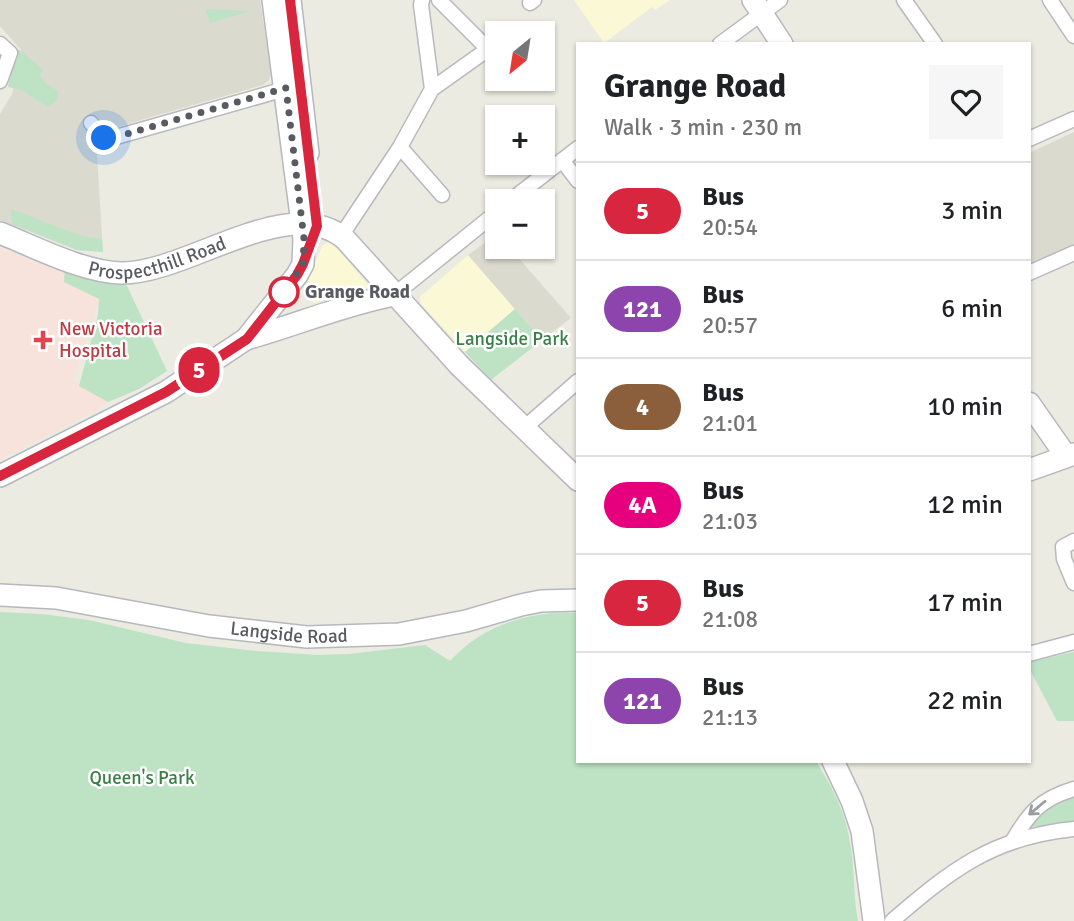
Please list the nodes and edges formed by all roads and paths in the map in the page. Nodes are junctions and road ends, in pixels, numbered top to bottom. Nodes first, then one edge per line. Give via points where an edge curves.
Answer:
1 (274, 0) edge
2 (290, 0) edge
3 (422, 0) edge
4 (439, 0) edge
5 (780, 0) edge
6 (904, 0) edge
7 (1050, 0) edge
8 (757, 7) edge
9 (1074, 36) edge
10 (722, 42) edge
11 (781, 42) edge
12 (934, 42) edge
13 (0, 44) edge
14 (0, 81) edge
15 (293, 87) junction
16 (432, 89) junction
17 (1074, 119) edge
18 (90, 123) dead end
19 (1031, 138) edge
20 (400, 147) junction
21 (576, 150) edge
22 (562, 160) junction
23 (576, 178) edge
24 (525, 189) edge
25 (442, 195) dead end
26 (485, 222) edge
27 (310, 225) junction
28 (0, 233) edge
29 (341, 236) junction
30 (1074, 253) edge
31 (1031, 273) edge
32 (394, 295) junction
33 (247, 339) junction
34 (576, 383) edge
35 (1031, 406) edge
36 (523, 429) junction
37 (1070, 455) edge
38 (1031, 469) edge
39 (0, 477) edge
40 (576, 479) edge
41 (1074, 541) edge
42 (1074, 583) edge
43 (0, 595) edge
44 (576, 600) edge
45 (1074, 642) edge
46 (1031, 653) edge
47 (834, 763) edge
48 (1074, 789) edge
49 (1074, 829) edge
50 (1012, 842) junction
51 (874, 921) edge
52 (892, 921) edge

1 - 15 street
2 - 15 street
3 - 16 street
4 - 16 street via 486,47
5 - 8 street
6 - 12 street
7 - 9 street
8 - 10 street
8 - 11 street
13 - 14 street via 9,53
15 - 18 street via 109,139
15 - 27 street
16 - 20 street
17 - 19 street
20 - 25 street
20 - 29 street
21 - 22 street
22 - 23 street
22 - 24 street
26 - 32 street
27 - 28 street, Prospecthill Road via 259,230 163,267 121,273 90,267
27 - 29 street
27 - 33 street via 303,264
29 - 32 street
30 - 31 street
32 - 33 street
32 - 36 street
33 - 39 street via 166,392
34 - 36 street
35 - 37 street
36 - 40 street
37 - 38 street
41 - 42 street via 1063,547
43 - 44 street, Langside Road via 67,600 209,626 307,637 399,634 531,603
45 - 46 street
47 - 51 street via 862,831
48 -> 50 street via 1036,807
49 - 50 street
50 - 52 street via 956,869

